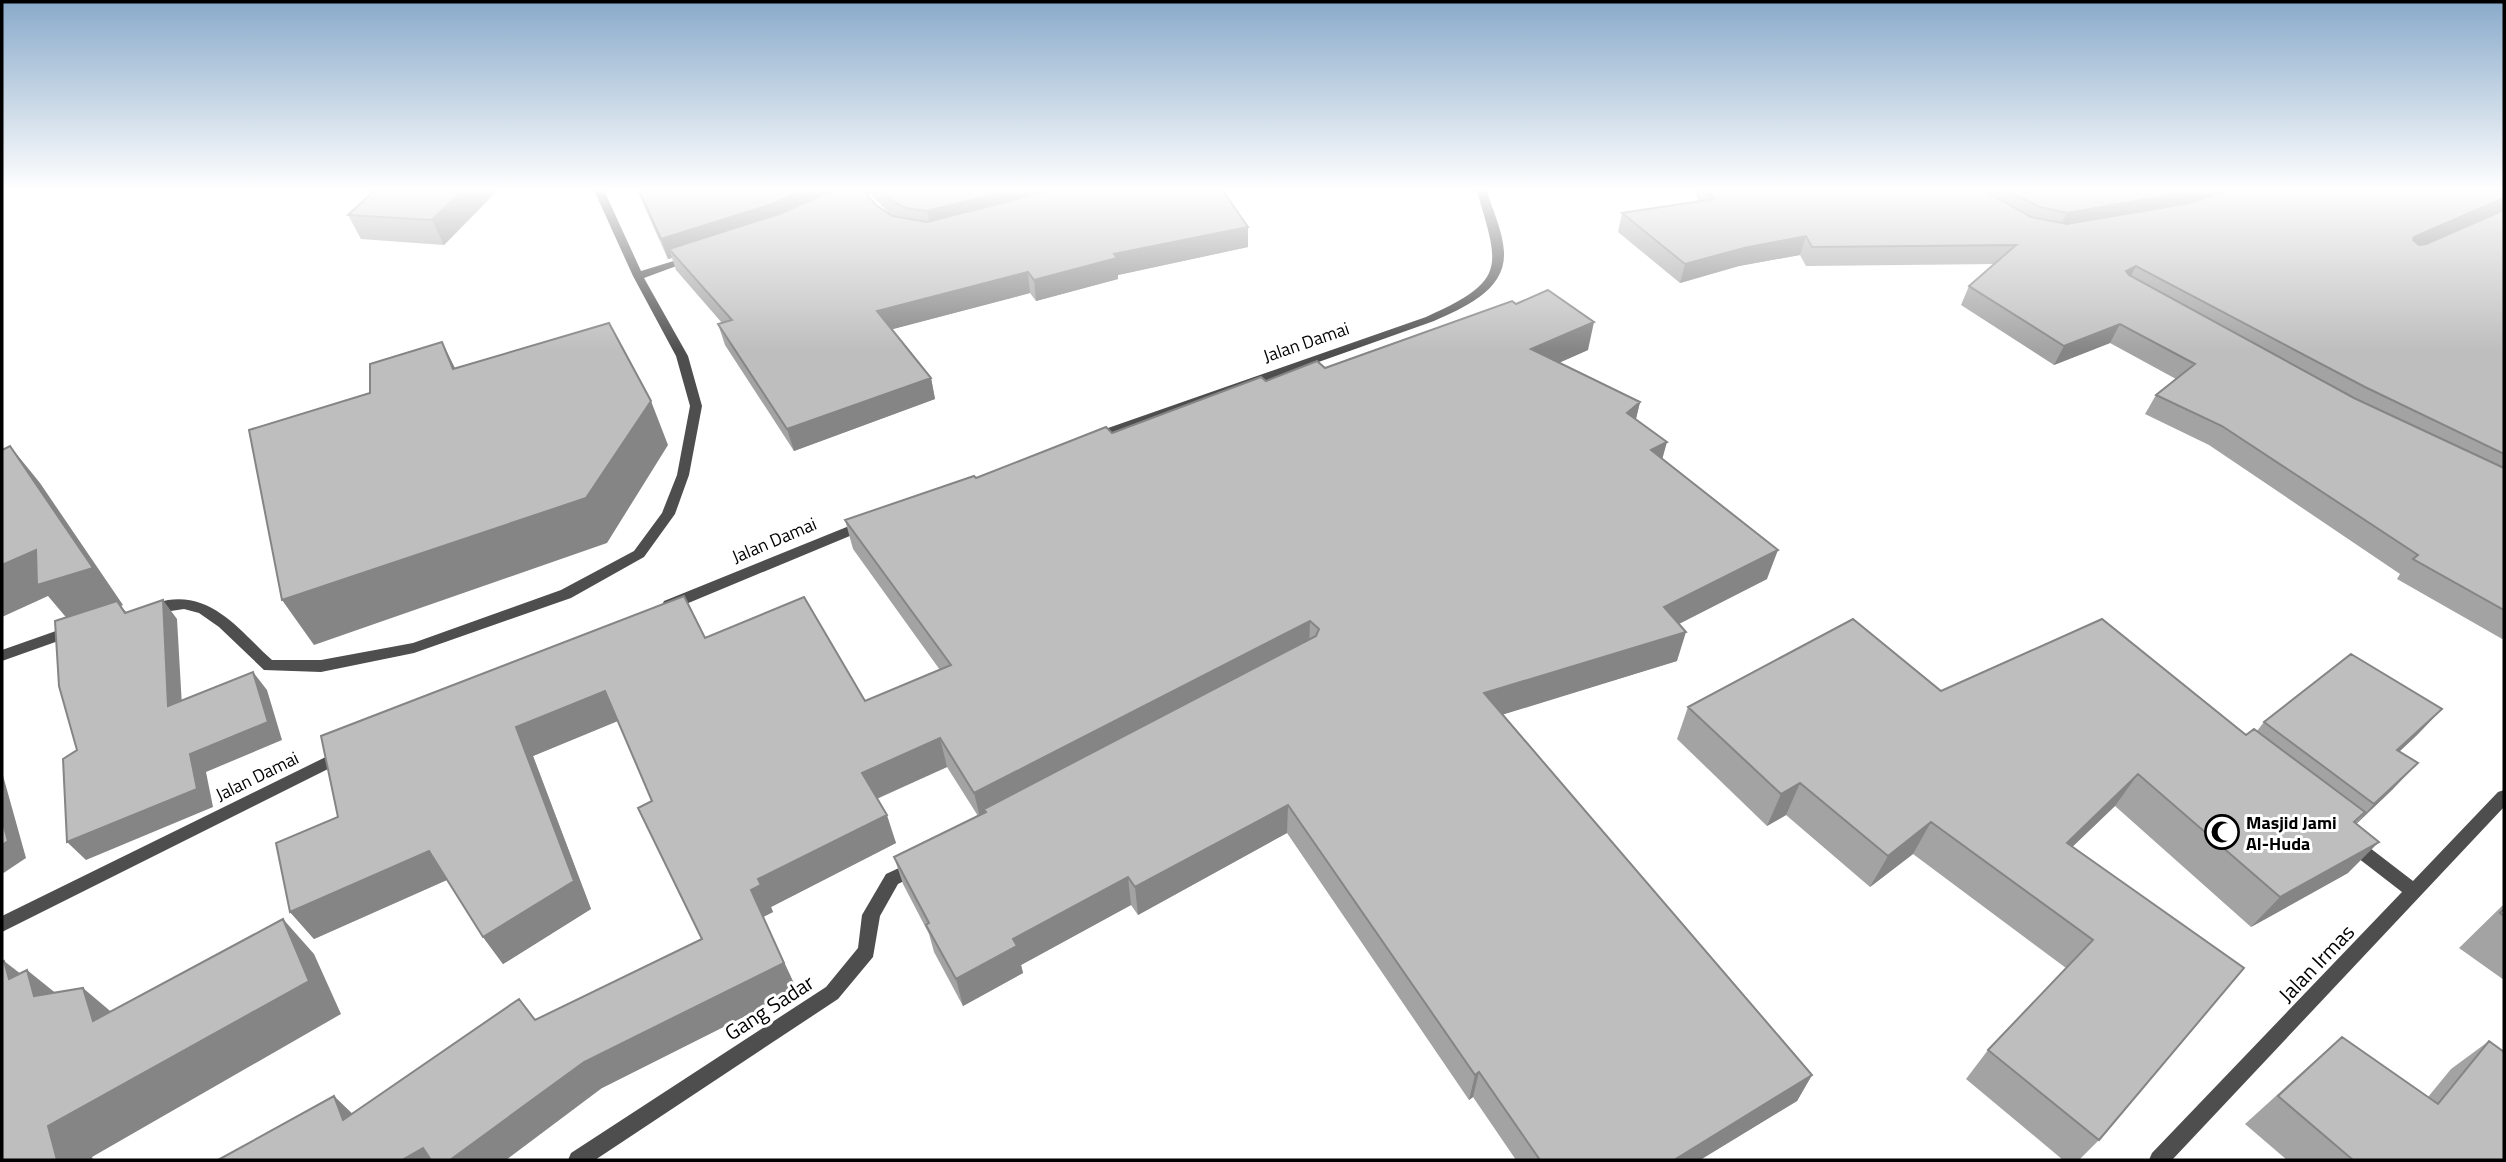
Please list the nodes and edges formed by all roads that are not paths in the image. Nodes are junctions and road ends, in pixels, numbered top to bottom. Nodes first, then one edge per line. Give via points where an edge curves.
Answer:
1 (623, 242) edge
2 (1497, 242) edge
3 (704, 255) edge
4 (638, 276) junction
5 (1078, 443) edge
6 (884, 517) edge
7 (661, 609) edge
8 (138, 612) edge
9 (92, 624) edge
10 (2, 656) edge
11 (361, 746) edge
12 (2504, 797) edge
13 (2338, 834) edge
14 (929, 860) edge
15 (2415, 892) junction
16 (2, 924) edge
17 (578, 1160) edge
18 (2159, 1160) edge

1 - 4 street
2 - 5 street, Jalan Damai via 1500,254 1488,285 1472,299 1430,319
3 - 4 street
4 - 8 street via 682,356 695,406 683,475 668,514 639,554 565,594 505,617 414,648 321,666 270,666 197,606 171,605
6 - 7 street, Jalan Damai
9 - 10 street
11 - 16 street, Jalan Damai
12 - 15 street, Jalan Irmas
13 - 15 street
14 - 17 street, Gang Sadar via 892,879 872,915 867,951 832,993
15 - 18 street, Jalan Irmas

